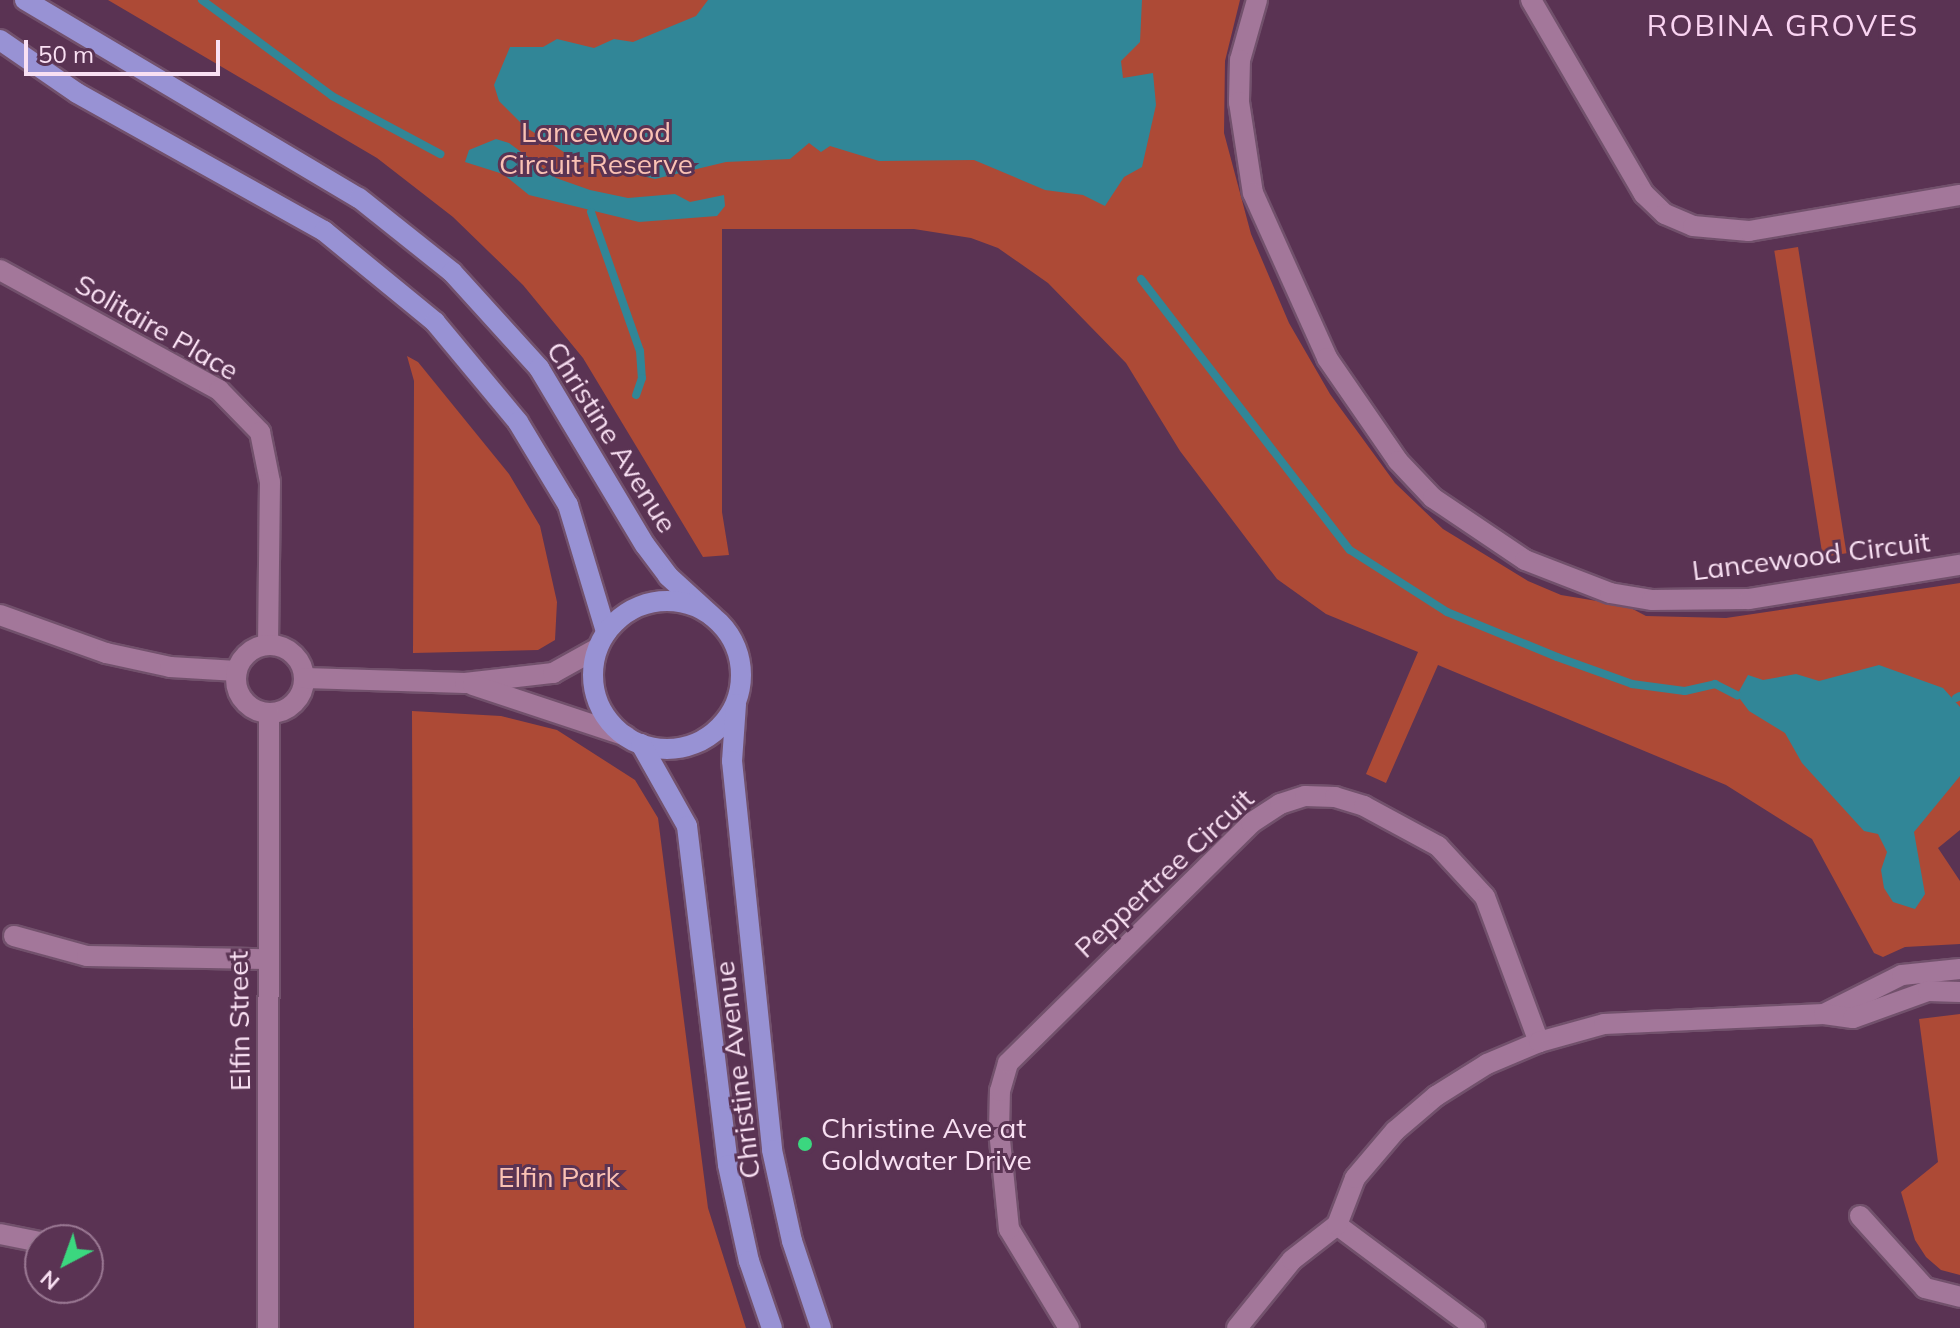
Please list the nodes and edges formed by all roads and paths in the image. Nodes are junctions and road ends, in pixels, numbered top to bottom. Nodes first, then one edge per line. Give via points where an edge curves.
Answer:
1 (25, 0) edge
2 (1257, 0) edge
3 (1531, 0) edge
4 (0, 40) edge
5 (1960, 195) edge
6 (0, 270) edge
7 (1960, 565) edge
8 (0, 615) edge
9 (712, 616) junction
10 (602, 640) junction
11 (268, 644) junction
12 (237, 671) junction
13 (305, 678) junction
14 (465, 683) junction
15 (736, 704) junction
16 (269, 713) junction
17 (633, 740) junction
18 (14, 936) dead end
19 (266, 959) junction
20 (1960, 969) edge
21 (1960, 992) edge
22 (1824, 1014) junction
23 (1539, 1042) junction
24 (1860, 1216) dead end
25 (1337, 1225) junction
26 (0, 1234) edge
27 (24, 1239) edge
28 (1960, 1297) edge
29 (268, 1328) edge
30 (772, 1328) edge
31 (821, 1328) edge
32 (1069, 1328) edge
33 (1237, 1328) edge
34 (1475, 1328) edge

1 - 9 main road, Christine Avenue via 338,185 452,272 539,368 645,545 668,576
2 - 7 street, Lancewood Circuit via 1240,60 1239,102 1253,193 1327,358 1398,461 1433,498 1525,560 1610,593 1652,600 1749,599
3 - 5 street via 1644,194 1665,214 1693,226 1749,231
4 - 10 main road via 77,93 324,231 435,322 518,422 568,505
6 - 11 street, Solitaire Place via 219,390 260,432 270,482
8 - 12 street via 106,653 170,667
9 - 10 main road via 667,600 623,615
9 - 15 main road via 736,646 742,670
10 - 14 street via 553,673
10 - 17 main road via 596,697 608,719
11 - 12 street via 248,653
11 - 13 street via 298,657
12 - 16 street via 243,700
13 - 14 street
13 - 16 street via 298,699
14 - 17 street
15 - 17 main road via 707,738 663,749
15 - 31 main road, Christine Avenue via 732,761 772,1150 792,1241
16 - 19 street, Elfin Street
17 - 30 main road, Christine Avenue via 687,826 728,1165 749,1261
18 - 19 street via 87,956
19 - 29 street, Elfin Street
20 - 22 street via 1902,975
21 - 22 street via 1928,991 1872,1015
22 - 23 street via 1604,1024
23 - 25 street via 1487,1064 1436,1096 1395,1131 1355,1178
23 - 32 street, Peppertree Circuit via 1485,897 1438,846 1364,806 1335,797 1305,796 1280,804 1240,834 1008,1063 1000,1091 999,1131 1009,1229
24 - 28 street via 1925,1288
25 - 33 street via 1292,1260
25 - 34 street
26 - 27 street

